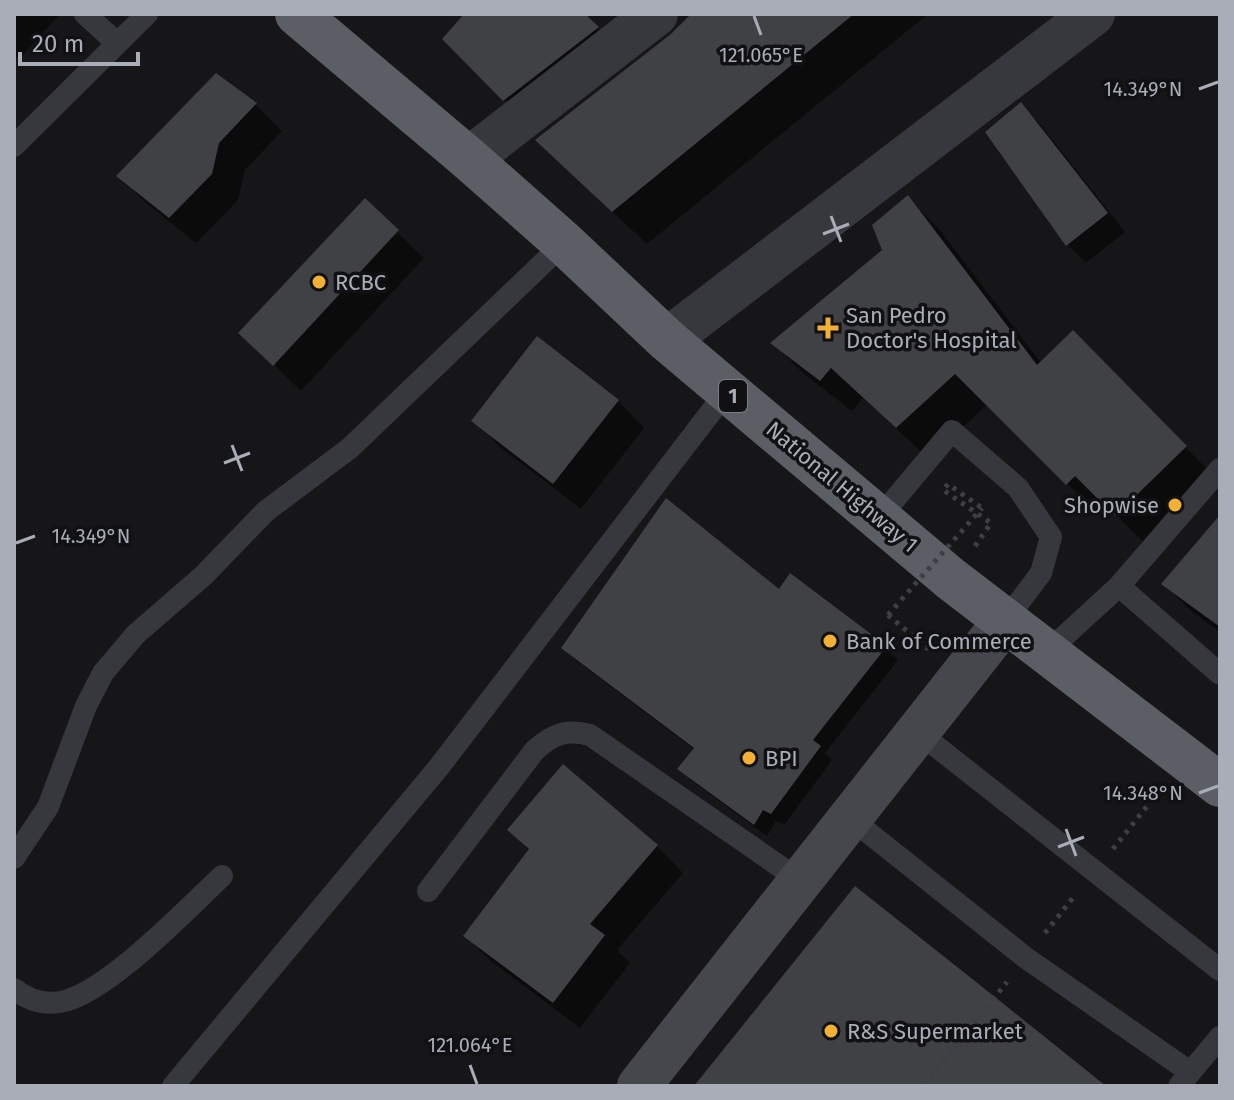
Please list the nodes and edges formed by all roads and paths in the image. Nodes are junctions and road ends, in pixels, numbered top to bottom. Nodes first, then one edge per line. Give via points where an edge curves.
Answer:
1 (85, 14) edge
2 (147, 14) edge
3 (297, 14) edge
4 (656, 14) edge
5 (1093, 14) edge
6 (117, 43) junction
7 (14, 146) edge
8 (469, 159) junction
9 (564, 243) junction
10 (667, 340) junction
11 (727, 391) junction
12 (1220, 469) edge
13 (879, 518) junction
14 (991, 523) dead end
15 (1119, 586) junction
16 (971, 594) junction
17 (1005, 621) junction
18 (1046, 653) junction
19 (1220, 674) edge
20 (918, 732) junction
21 (1185, 759) junction
22 (1220, 785) edge
23 (850, 818) junction
24 (14, 858) edge
25 (1094, 872) junction
26 (222, 876) dead end
27 (801, 881) junction
28 (428, 891) dead end
29 (1026, 958) junction
30 (1220, 970) edge
31 (14, 989) edge
32 (1220, 1037) edge
33 (1185, 1079) edge
34 (173, 1086) edge
35 (639, 1086) edge
36 (924, 1086) edge

1 - 6 lane
2 - 6 lane
3 - 8 highway, National Highway 1 / 1
4 - 8 street
5 - 10 street
6 - 7 lane
8 - 9 highway, National Highway 1 / 1
9 - 10 highway, National Highway 1 / 1
9 - 24 lane via 350,448 266,511 136,634 103,673 48,807
10 - 11 highway, National Highway 1 / 1
11 - 13 highway, National Highway 1 / 1
11 - 34 lane via 439,767
12 - 15 lane
13 - 16 highway, National Highway 1 / 1
13 - 17 lane via 952,431 1018,488 1051,537 1041,573
14 - 16 path, bridge via 943,490 948,484 982,508 888,615 927,648
15 - 18 lane
15 - 19 lane
16 - 17 highway, National Highway 1 / 1
17 - 18 highway, National Highway 1 / 1
17 - 20 main road
18 - 21 highway, National Highway 1 / 1
20 - 23 main road
20 - 25 lane
21 - 22 highway, National Highway 1 / 1
21 - 25 path
23 - 27 main road
23 - 29 lane
25 - 29 path
25 - 30 lane
26 - 31 lane via 146,948 94,988 61,1002 28,1000
27 - 28 lane via 590,735 564,732 535,750
27 - 35 main road
29 - 33 lane
29 - 36 path
32 - 33 lane

